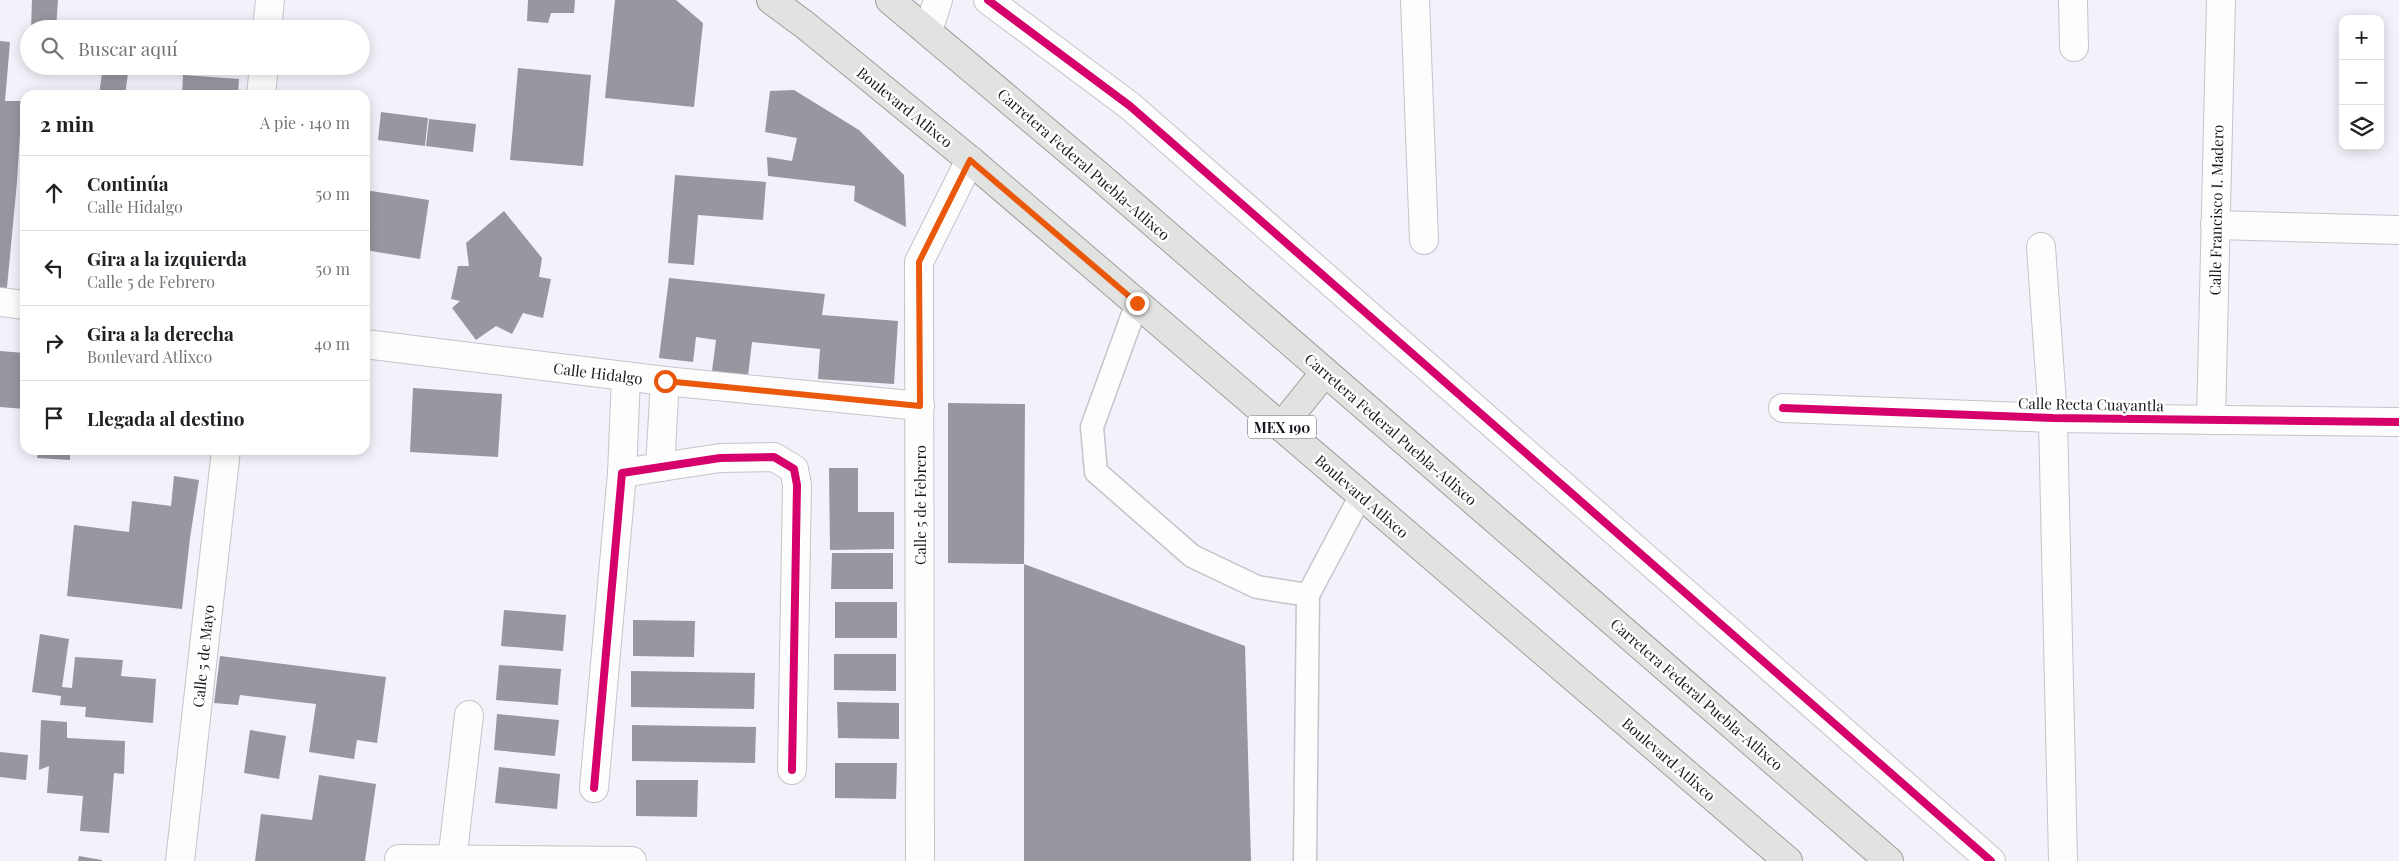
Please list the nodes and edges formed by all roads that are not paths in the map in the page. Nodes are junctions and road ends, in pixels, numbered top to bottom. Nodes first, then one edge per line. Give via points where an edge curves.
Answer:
1 (270, 0) edge
2 (770, 0) edge
3 (890, 0) edge
4 (938, 0) edge
5 (988, 0) edge
6 (1414, 0) edge
7 (2073, 0) edge
8 (2221, 0) edge
9 (269, 20) edge
10 (928, 31) junction
11 (2074, 47) dead end
12 (263, 75) edge
13 (262, 90) edge
14 (970, 160) junction
15 (2215, 225) junction
16 (2399, 230) edge
17 (1424, 240) dead end
18 (2041, 247) dead end
19 (0, 302) edge
20 (1137, 303) junction
21 (20, 304) edge
22 (370, 345) edge
23 (1326, 372) junction
24 (626, 377) junction
25 (665, 381) junction
26 (920, 406) junction
27 (1783, 408) dead end
28 (2053, 418) junction
29 (2211, 420) junction
30 (2399, 422) edge
31 (1281, 426) junction
32 (225, 455) edge
33 (660, 467) junction
34 (622, 473) junction
35 (1361, 495) junction
36 (1308, 595) junction
37 (469, 715) dead end
38 (792, 770) dead end
39 (594, 788) dead end
40 (399, 859) dead end
41 (180, 861) edge
42 (452, 861) edge
43 (632, 861) edge
44 (920, 861) edge
45 (1304, 861) edge
46 (1788, 861) edge
47 (1889, 861) edge
48 (1991, 861) edge
49 (2063, 861) edge

1 - 9 street
2 - 14 main road, Boulevard Atlixco / MEX 190
3 - 10 main road, Carretera Federal Puebla-Atlixco
4 - 10 street
5 - 48 street via 1130,106
6 - 17 street
7 - 11 street
8 - 15 street, Calle Francisco I. Madero
10 - 23 main road, Carretera Federal Puebla-Atlixco
12 - 13 street
14 - 20 main road, Boulevard Atlixco / MEX 190
14 - 26 street, Calle 5 de Febrero via 919,262
15 - 16 street
15 - 29 street, Calle Francisco I. Madero
18 - 28 street
19 - 21 street
20 - 31 main road, Boulevard Atlixco / MEX 190
20 - 36 lane via 1092,427 1096,472 1192,556 1257,587
22 - 24 street, Calle Hidalgo
23 - 31 main road
23 - 47 main road, Carretera Federal Puebla-Atlixco
24 - 25 street, Calle Hidalgo
24 - 34 street
25 - 26 street, Calle Hidalgo
25 - 33 street
26 - 44 street, Calle 5 de Febrero
27 - 28 street, Calle Recta Cuayantla
28 - 29 street, Calle Recta Cuayantla
28 - 49 street, Calle Recta Cuayantla
29 - 30 street, Calle Recta Cuayantla
31 - 35 main road, Boulevard Atlixco / MEX 190
32 - 41 street, Calle 5 de Mayo
33 - 34 street
33 - 38 street via 720,458 774,457 794,469 797,485
34 - 39 street
35 - 36 lane
35 - 46 main road, Boulevard Atlixco / MEX 190
36 - 45 lane
37 - 42 street
40 - 42 street
42 - 43 street

